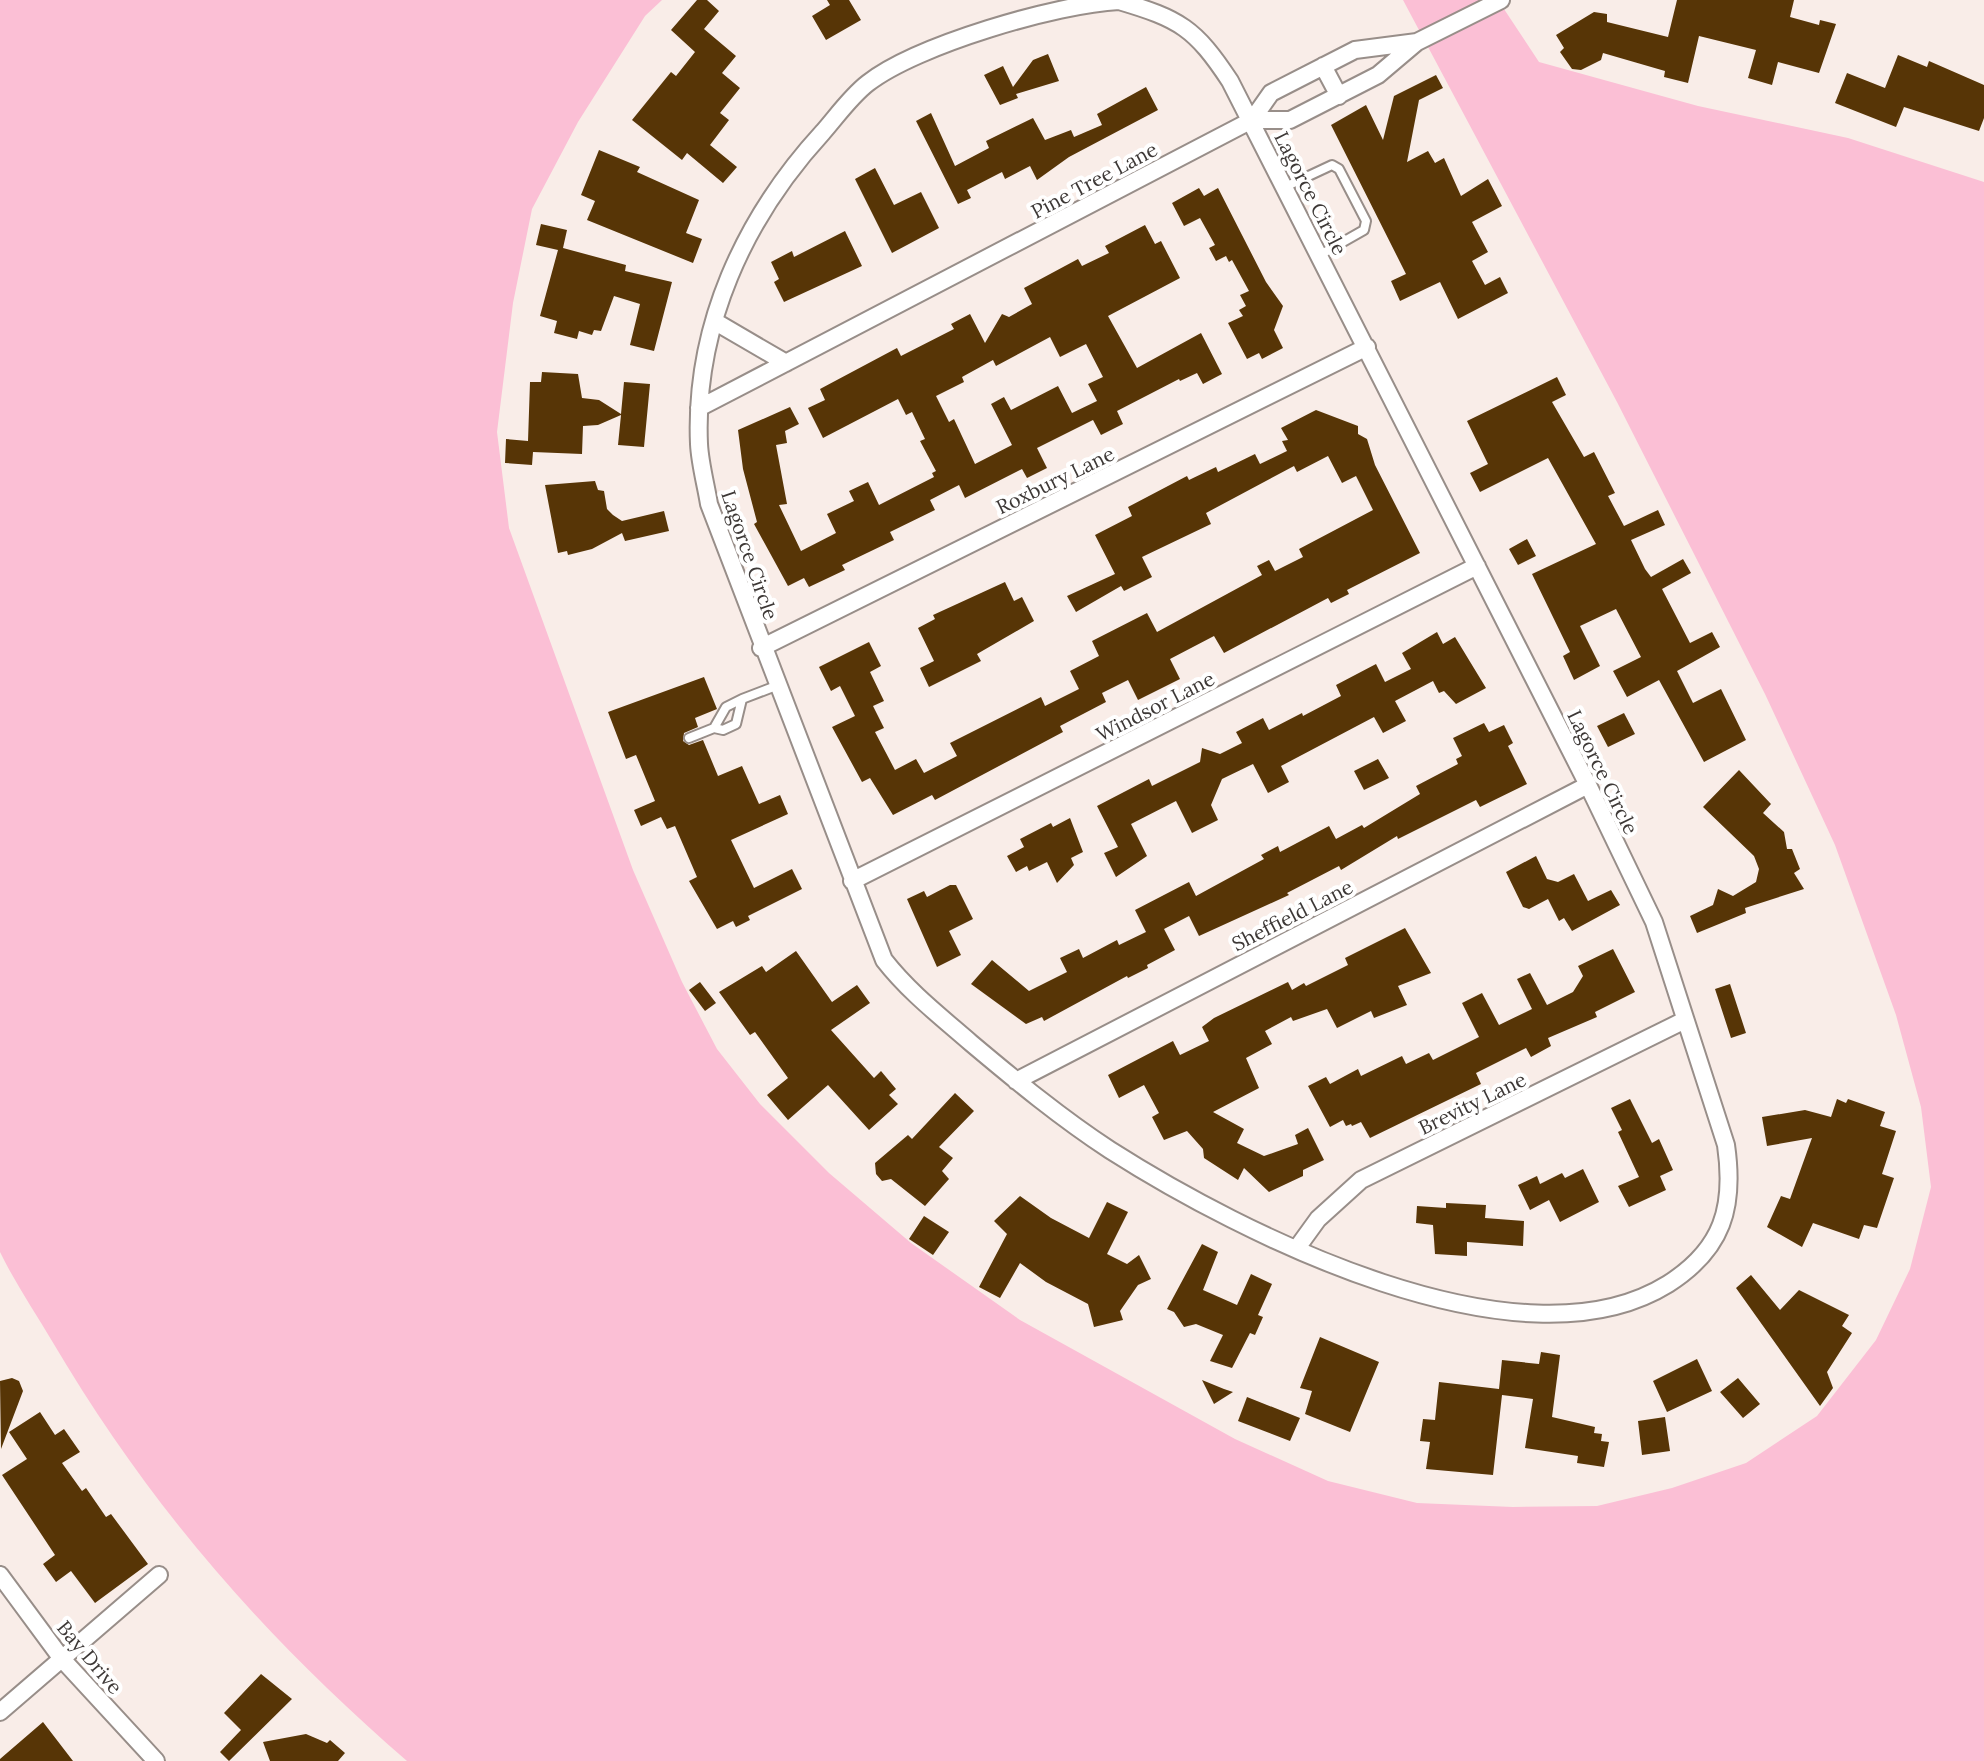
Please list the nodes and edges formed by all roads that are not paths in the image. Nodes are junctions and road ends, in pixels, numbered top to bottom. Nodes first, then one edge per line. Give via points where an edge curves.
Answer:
1 (1501, 0) edge
2 (1417, 42) junction
3 (1323, 66) junction
4 (1339, 96) junction
5 (1252, 120) junction
6 (1285, 187) junction
7 (1320, 255) junction
8 (714, 321) junction
9 (1367, 347) junction
10 (786, 363) junction
11 (699, 408) junction
12 (1477, 566) junction
13 (761, 648) junction
14 (776, 686) junction
15 (742, 699) junction
16 (714, 728) junction
17 (689, 738) dead end
18 (1588, 785) junction
19 (852, 881) junction
20 (1685, 1020) junction
21 (1016, 1081) junction
22 (1297, 1248) junction
23 (0, 1575) edge
24 (159, 1575) dead end
25 (62, 1659) junction
26 (0, 1712) edge
27 (156, 1761) edge

1 - 2 street
2 - 3 street, Pine Tree Lane via 1364,46
2 - 4 street via 1397,61
3 - 4 street
3 - 5 street, Pine Tree Lane via 1271,93
4 - 5 street via 1290,120
5 - 6 street, Lagorce Circle
5 - 8 street, Lagorce Circle via 1204,41 1164,14 1119,1 1063,7 904,60 866,84 761,210 729,272
5 - 10 street, Pine Tree Lane
6 - 7 street, Lagorce Circle
6 - 7 lane via 1332,165 1366,221 1364,230
7 - 9 street, Lagorce Circle
8 - 10 street
8 - 11 street, Lagorce Circle
9 - 12 street, Lagorce Circle
9 - 13 street, Roxbury Lane
10 - 11 street, Pine Tree Lane
11 - 13 street, Lagorce Circle via 699,447 709,504
12 - 18 street, Lagorce Circle
12 - 19 street, Windsor Lane
13 - 14 street, Lagorce Circle
14 - 15 lane
14 - 19 street, Lagorce Circle
15 - 16 lane via 726,707
15 - 16 lane via 736,724
16 - 17 lane
18 - 20 street, Lagorce Circle via 1654,922
18 - 21 street, Sheffield Lane
19 - 21 street, Lagorce Circle via 884,960 903,986
20 - 22 street, Brevity Lane via 1361,1180 1318,1219
20 - 22 street, Lagorce Circle via 1726,1145 1731,1178 1727,1211 1713,1244 1686,1272 1656,1291 1611,1308 1552,1315 1468,1306 1392,1287
21 - 22 street, Lagorce Circle via 1109,1149 1230,1219
23 - 25 street, Bay Drive
24 - 25 street
25 - 26 street
25 - 27 street, Bay Drive

